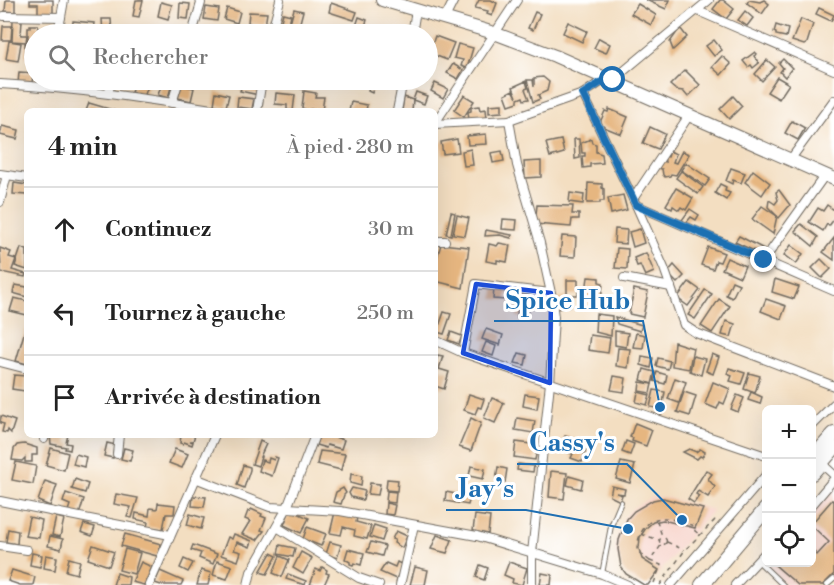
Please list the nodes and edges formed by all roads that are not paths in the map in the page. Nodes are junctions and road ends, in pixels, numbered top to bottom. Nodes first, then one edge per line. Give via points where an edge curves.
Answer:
1 (64, 0) edge
2 (200, 0) edge
3 (280, 0) edge
4 (381, 0) edge
5 (454, 0) edge
6 (517, 0) edge
7 (709, 0) edge
8 (416, 10) junction
9 (698, 10) junction
10 (4, 16) dead end
11 (61, 17) junction
12 (445, 18) junction
13 (60, 24) edge
14 (195, 24) edge
15 (274, 24) edge
16 (414, 24) edge
17 (494, 33) junction
18 (834, 70) edge
19 (613, 80) junction
20 (0, 84) edge
21 (24, 84) edge
22 (91, 90) edge
23 (109, 90) edge
24 (176, 90) edge
25 (260, 90) edge
26 (401, 90) edge
27 (109, 93) junction
28 (583, 94) junction
29 (834, 100) edge
30 (172, 103) junction
31 (199, 108) edge
32 (257, 108) edge
33 (398, 108) edge
34 (690, 114) junction
35 (438, 118) edge
36 (509, 120) junction
37 (438, 123) edge
38 (790, 160) junction
39 (3, 175) edge
40 (830, 177) edge
41 (24, 178) edge
42 (0, 202) edge
43 (634, 202) junction
44 (438, 241) edge
45 (445, 241) dead end
46 (764, 260) junction
47 (624, 278) dead end
48 (671, 287) junction
49 (834, 290) edge
50 (551, 292) junction
51 (438, 341) edge
52 (463, 353) junction
53 (0, 362) edge
54 (24, 368) edge
55 (550, 383) junction
56 (834, 386) edge
57 (834, 404) edge
58 (816, 422) edge
59 (834, 434) edge
60 (119, 438) edge
61 (214, 438) edge
62 (314, 438) edge
63 (834, 448) edge
64 (117, 454) dead end
65 (762, 455) edge
66 (815, 459) edge
67 (816, 460) edge
68 (816, 463) edge
69 (834, 477) edge
70 (195, 478) junction
71 (762, 480) edge
72 (816, 500) edge
73 (0, 501) edge
74 (621, 502) dead end
75 (287, 508) junction
76 (763, 513) edge
77 (414, 525) junction
78 (277, 527) junction
79 (762, 529) edge
80 (170, 535) junction
81 (0, 546) edge
82 (27, 550) dead end
83 (532, 553) junction
84 (762, 556) edge
85 (758, 561) junction
86 (602, 574) junction
87 (834, 579) edge
88 (743, 580) edge
89 (358, 582) edge
90 (149, 585) edge
91 (248, 585) edge
92 (379, 585) edge
93 (400, 585) edge
94 (532, 585) edge
95 (628, 585) edge
96 (670, 585) edge
97 (702, 585) edge
98 (714, 585) edge
99 (735, 585) edge
100 (783, 585) edge
101 (827, 585) edge

1 - 11 street
2 - 14 street
3 - 15 street
4 - 8 street
5 - 12 street
6 - 17 street
7 - 9 street
8 - 12 street
8 - 16 street
9 - 18 street
9 - 19 street
10 - 11 street
11 - 13 street
12 - 17 street
17 - 19 street
17 - 35 street
19 - 28 street via 603,81
19 - 34 street
20 - 21 street
22 - 27 street
23 - 27 street
24 - 30 street
25 - 32 street
26 - 33 street
27 - 30 street
28 - 36 street
28 - 43 street
29 - 38 street
30 - 31 street
34 - 38 street
34 - 43 street
36 - 37 street
36 - 50 street
38 - 40 street
39 - 41 street
39 - 42 street
40 - 46 street
43 - 46 street
43 - 48 street
44 - 45 street
46 - 49 street
47 - 48 street
48 - 56 street via 684,325 696,333
50 - 52 street via 476,284
50 - 55 street via 554,317
51 - 52 street
52 - 55 street
53 - 54 street
55 - 65 street
55 - 83 street
57 - 58 street
59 - 66 main road
60 - 64 street
61 - 70 street
62 - 75 street
63 - 67 main road
68 - 69 street
69 - 72 street
70 - 75 street via 270,507
70 - 80 street
71 - 96 street
73 - 80 street
74 - 86 lane via 611,526
75 - 77 street via 340,511
75 - 78 street
76 - 97 main road
77 - 83 street via 477,536
77 - 93 street
78 - 89 street
78 - 91 street via 251,572
79 - 98 main road
80 - 90 street
81 - 82 street
83 - 86 street
83 - 94 street
84 - 85 street
85 - 88 street
85 - 100 lane
86 - 95 street
87 - 101 lane
88 - 99 street
89 - 92 street

